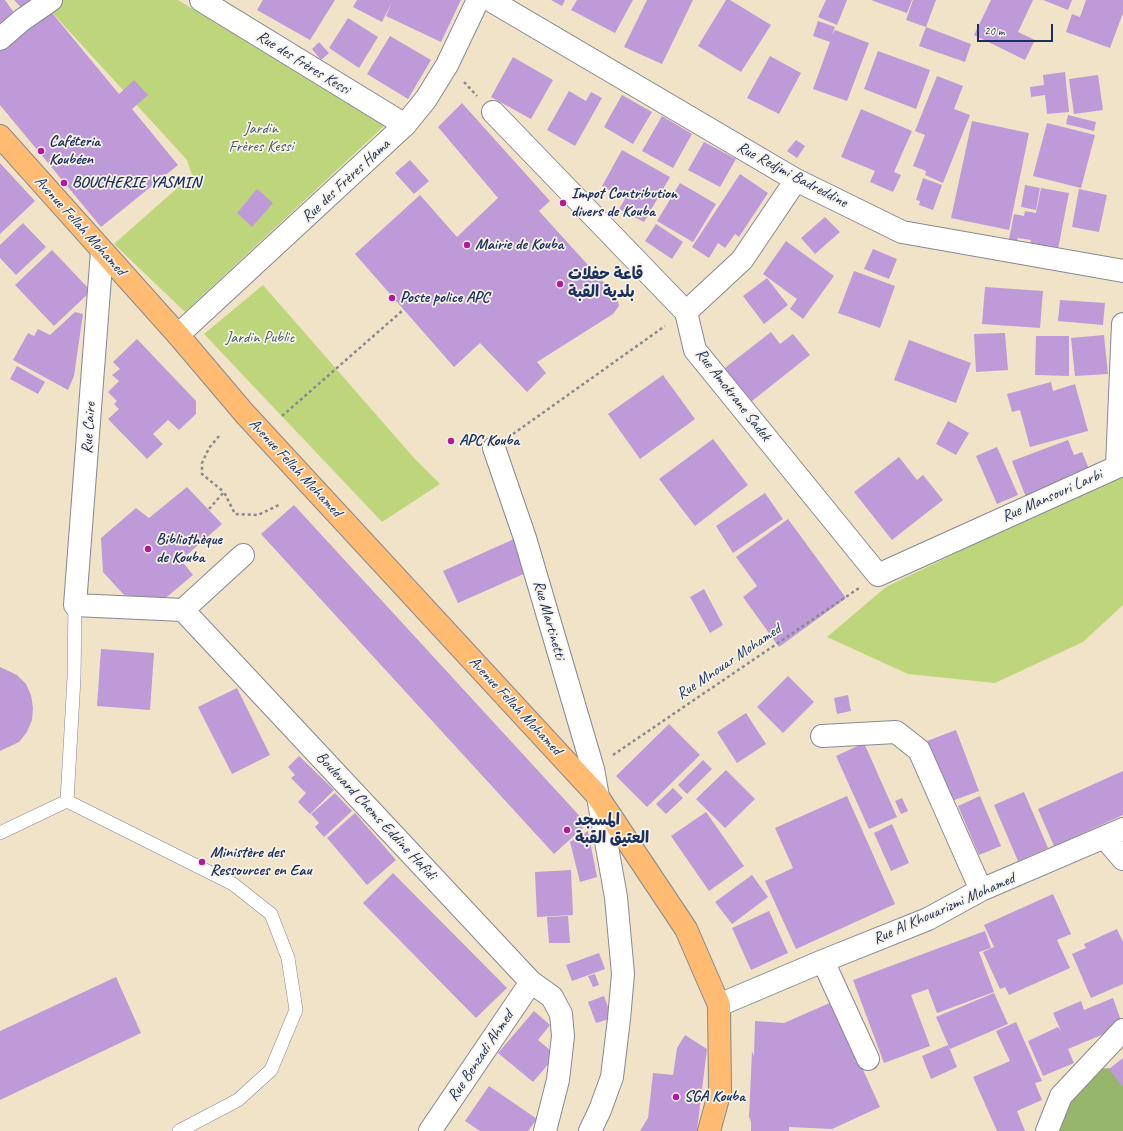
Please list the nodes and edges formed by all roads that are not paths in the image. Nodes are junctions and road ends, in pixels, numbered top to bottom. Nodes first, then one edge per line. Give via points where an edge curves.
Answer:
1 (51, 0) edge
2 (201, 0) edge
3 (478, 0) edge
4 (490, 0) edge
5 (0, 40) edge
6 (493, 112) road end
7 (405, 125) junction
8 (0, 136) edge
9 (796, 180) junction
10 (102, 251) junction
11 (1123, 272) edge
12 (686, 312) junction
13 (1123, 324) edge
14 (178, 335) junction
15 (494, 448) road end
16 (243, 555) dead end
17 (878, 575) joint
18 (75, 604) junction
19 (183, 610) junction
20 (822, 736) dead end
21 (596, 794) junction
22 (66, 801) junction
23 (0, 833) edge
24 (1114, 834) edge
25 (1123, 859) edge
26 (981, 890) junction
27 (823, 960) junction
28 (531, 982) junction
29 (719, 1005) junction
30 (1123, 1030) edge
31 (868, 1059) dead end
32 (179, 1131) edge
33 (430, 1131) edge
34 (545, 1131) edge
35 (590, 1131) edge
36 (709, 1131) edge
37 (1047, 1131) edge

1 - 5 street via 22,20
2 - 7 street, Rue des frères Kessi
3 - 7 street, Rue des Frères Hama via 447,65 426,99
4 - 9 street, Rue Redjmi Badreddine
6 - 12 street
7 - 14 street, Rue des Frères Hama
8 - 10 main road, Avenue Fellah Mohamed
9 - 11 street, Rue Redjmi Badreddine via 902,232
9 - 12 street via 742,260
10 - 14 main road, Avenue Fellah Mohamed
10 - 18 street, Rue Caire
12 - 17 street, Rue Amokrane Sadek via 695,350
13 - 17 street, Rue Mansouri Larbi via 1117,467
14 - 21 main road, Avenue Fellah Mohamed via 245,414
15 - 21 street, Rue Martinetti via 525,538 593,769
16 - 19 street
18 - 19 street
18 - 22 lane via 74,678
19 - 28 street, Boulevard Chems Eddine Hafidi
20 - 26 street via 896,732 919,750
21 - 29 main road, Avenue Fellah Mohamed via 686,929
21 - 35 street, Rue Martinetti via 616,897 623,974 612,1077
22 - 23 lane
22 - 32 lane via 233,884 271,914 288,958 296,1010 271,1070 238,1100
24 - 25 street
24 - 26 street, Rue Al Khouarizmi Mohamed
26 - 27 street, Rue Al Khouarizmi Mohamed via 928,920
27 - 29 street, Rue Al Khouarizmi Mohamed
27 - 31 street
28 - 33 street, Rue Benzadi Ahmed
28 - 34 street, Boulevard Chems Eddine Hafidi via 552,997 561,1014 563,1036 558,1080
29 - 36 main road via 720,1091
30 - 37 street via 1061,1096

